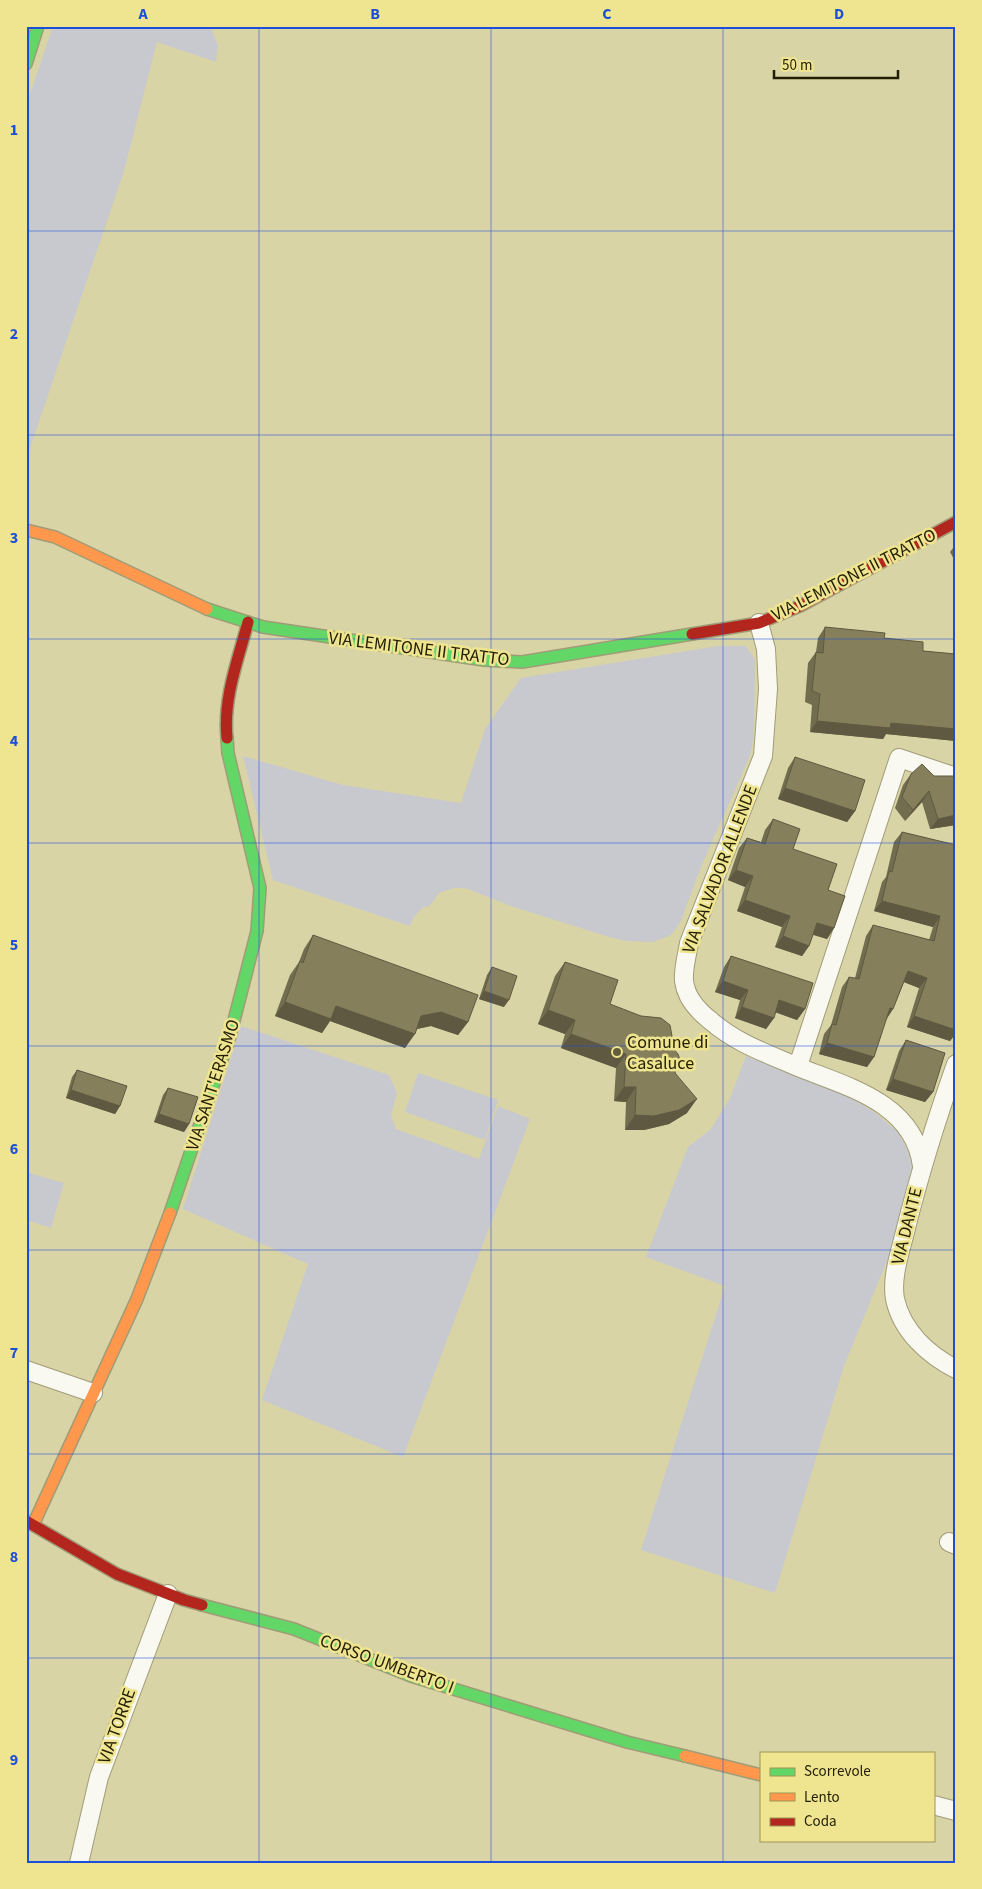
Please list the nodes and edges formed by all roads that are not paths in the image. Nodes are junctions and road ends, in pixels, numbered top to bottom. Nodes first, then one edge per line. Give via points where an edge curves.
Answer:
1 (38, 26) edge
2 (26, 64) edge
3 (956, 522) edge
4 (26, 530) edge
5 (248, 622) junction
6 (759, 623) junction
7 (956, 777) edge
8 (798, 1066) junction
9 (954, 1074) edge
10 (922, 1166) junction
11 (956, 1369) edge
12 (26, 1370) edge
13 (94, 1393) junction
14 (30, 1523) edge
15 (168, 1594) junction
16 (760, 1775) edge
17 (934, 1805) edge
18 (956, 1811) edge
19 (79, 1863) edge

1 - 2 main road
3 - 6 main road, VIA LEMITONE II TRATTO via 800,606
4 - 5 main road, VIA LEMITONE II TRATTO via 55,537 213,612
5 - 6 main road, VIA LEMITONE II TRATTO via 440,654 522,662
5 - 13 main road, VIA SANT'ERASMO via 230,687 225,721 228,753 260,888 257,931 230,1036 179,1190
6 - 8 street, VIA SALVADOR ALLENDE via 766,649 768,689 763,756 695,926 684,967 684,982 687,994 703,1015 728,1035
7 - 8 street via 899,758
8 - 10 street, VIA SALVADOR ALLENDE via 863,1093 893,1112 914,1137 920,1149
9 - 10 street, VIA DANTE
10 - 11 street, VIA DANTE via 897,1266 895,1299 906,1326 918,1342
12 - 13 street
13 - 14 main road, VIA SANT'ERASMO
14 - 15 main road, CORSO UMBERTO I via 117,1574
15 - 16 main road, CORSO UMBERTO I via 294,1629 439,1685 627,1742
15 - 19 street, VIA TORRE via 99,1777
17 - 18 street

